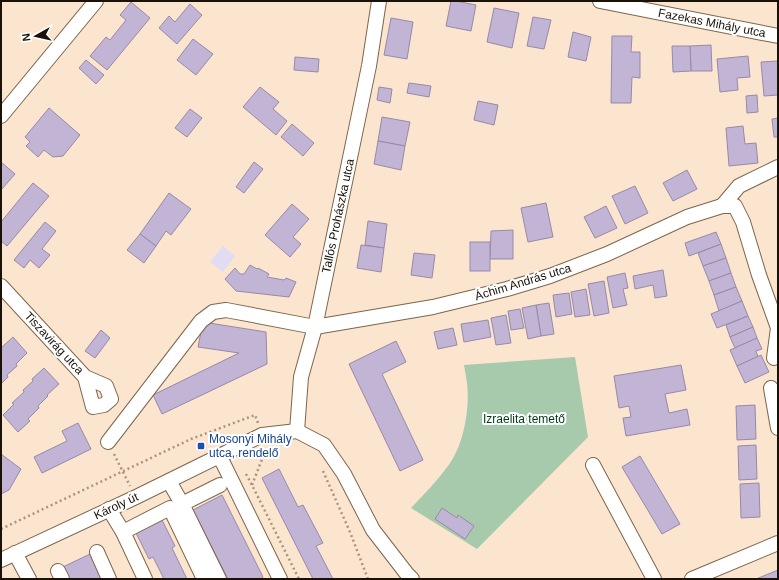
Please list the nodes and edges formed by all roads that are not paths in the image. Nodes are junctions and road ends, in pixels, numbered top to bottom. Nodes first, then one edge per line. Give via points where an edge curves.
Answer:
1 (96, 1) edge
2 (379, 1) edge
3 (600, 1) edge
4 (778, 36) edge
5 (1, 116) edge
6 (778, 167) edge
7 (729, 206) junction
8 (1, 286) edge
9 (315, 327) junction
10 (778, 328) edge
11 (774, 358) dead end
12 (85, 377) junction
13 (771, 388) dead end
14 (778, 428) edge
15 (297, 431) junction
16 (108, 442) dead end
17 (218, 456) junction
18 (593, 465) dead end
19 (169, 481) junction
20 (220, 485) dead end
21 (182, 504) junction
22 (109, 509) junction
23 (123, 532) junction
24 (778, 543) edge
25 (97, 552) dead end
26 (15, 553) junction
27 (1, 560) edge
28 (406, 577) edge
29 (29, 579) edge
30 (109, 579) edge
31 (145, 579) edge
32 (204, 579) edge
33 (219, 579) edge
34 (280, 579) edge
35 (654, 579) edge
36 (692, 579) edge

1 - 5 street
2 - 9 street, Tallós Prohászka utca via 367,73
3 - 4 street, Fazekas Mihály utca
6 - 7 street via 739,186
7 - 9 street, Áchim András utca via 687,217 607,254 507,289 433,307
7 - 10 street via 743,222
8 - 12 street, Tiszavirág utca
9 - 15 street, Tallós Prohászka utca via 301,378
9 - 16 street via 226,310 213,312 201,321
10 - 11 street
12 - 12 street, Tiszavirág utca via 93,407 104,405 111,398 106,386
13 - 14 street
15 - 17 street, Károly út
15 - 28 street via 324,445 344,474 372,530
17 - 19 street, Károly út
17 - 34 street
18 - 35 street
19 - 21 street
19 - 22 street, Károly út
20 - 21 street
21 - 33 street
22 - 23 street
22 - 26 street, Károly út
23 - 31 street
23 - 32 street via 170,508
24 - 36 street
25 - 30 street
26 - 27 street, Károly út
26 - 29 street

